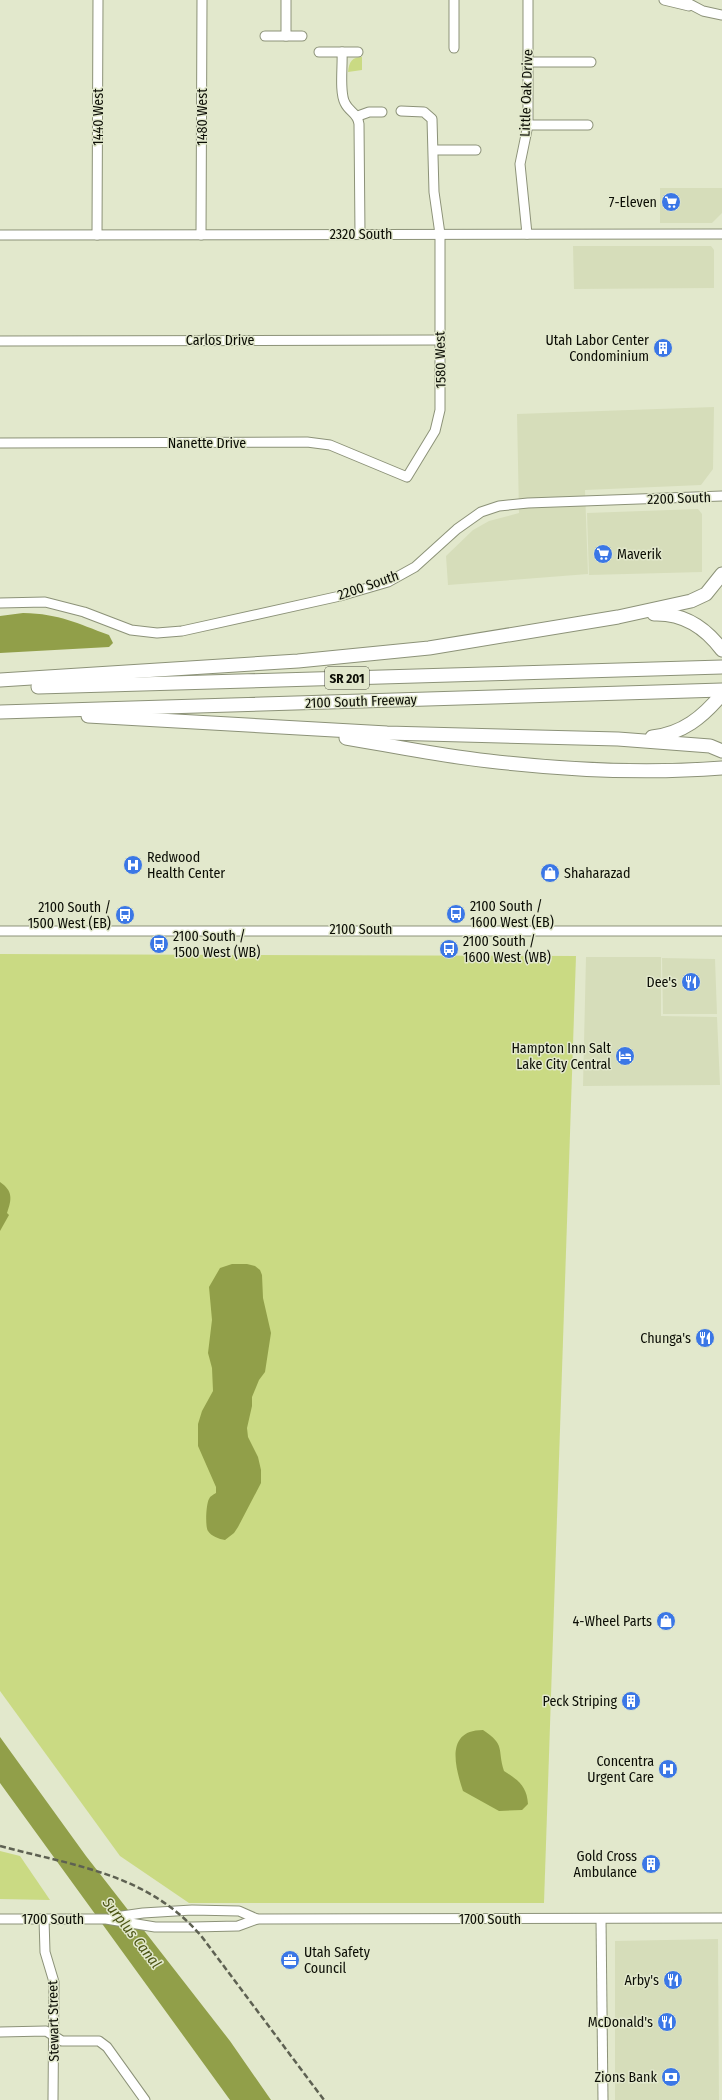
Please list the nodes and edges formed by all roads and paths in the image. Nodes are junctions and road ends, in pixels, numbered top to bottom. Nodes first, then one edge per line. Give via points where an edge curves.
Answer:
1 (98, 0) edge
2 (202, 0) edge
3 (286, 0) edge
4 (454, 0) edge
5 (528, 0) edge
6 (664, 0) edge
7 (682, 0) edge
8 (692, 6) junction
9 (722, 15) edge
10 (266, 36) dead end
11 (286, 36) junction
12 (302, 36) dead end
13 (454, 48) dead end
14 (319, 52) dead end
15 (342, 52) junction
16 (358, 52) dead end
17 (528, 62) junction
18 (591, 62) dead end
19 (401, 111) dead end
20 (382, 112) dead end
21 (358, 116) junction
22 (528, 125) junction
23 (588, 125) dead end
24 (434, 150) junction
25 (476, 150) dead end
26 (360, 234) junction
27 (440, 234) junction
28 (527, 234) junction
29 (722, 234) edge
30 (0, 235) edge
31 (98, 235) junction
32 (202, 235) junction
33 (440, 340) junction
34 (0, 341) edge
35 (0, 443) edge
36 (407, 477) joint
37 (722, 496) edge
38 (722, 574) edge
39 (0, 603) edge
40 (618, 617) junction
41 (722, 650) edge
42 (722, 667) edge
43 (0, 680) edge
44 (0, 688) edge
45 (722, 690) edge
46 (722, 694) edge
47 (33, 711) junction
48 (0, 712) edge
49 (279, 727) junction
50 (618, 739) junction
51 (722, 751) edge
52 (722, 768) edge
53 (0, 931) edge
54 (722, 931) edge
55 (722, 1918) edge
56 (0, 1919) edge
57 (44, 1919) junction
58 (106, 1919) junction
59 (257, 1919) junction
60 (602, 1919) junction
61 (0, 2032) edge
62 (54, 2036) junction
63 (53, 2100) edge
64 (145, 2100) edge
65 (603, 2100) edge

1 - 31 street, 1440 West
2 - 32 street, 1480 West
3 - 11 street
4 - 13 street
5 - 17 street, Little Oak Drive
6 - 8 street
7 - 8 street
8 - 9 street via 708,13
10 - 11 street
11 - 12 street
14 - 15 street
15 - 16 street
15 - 21 street via 343,98 346,106
17 - 18 street
17 - 22 street, Little Oak Drive
19 - 24 street, 1580 West via 421,112 429,116 433,124
20 - 21 street via 369,112
21 - 26 street
22 - 23 street
22 - 28 street, Little Oak Drive via 520,164
24 - 25 street
24 - 27 street, 1580 West via 434,192
26 - 27 street, 2320 South
26 - 32 street, 2320 South
27 - 28 street, 2320 South
27 - 33 street, 1580 West
28 - 29 street, 2320 South
30 - 31 street, 2320 South
31 - 32 street, 2320 South
33 - 34 street, Carlos Drive
33 - 36 street, 1580 West via 440,410 435,431
35 - 36 street, Nanette Drive via 307,442 330,445
37 - 39 street, 2200 South via 499,506 470,519 415,567 388,582 340,596 182,631 131,630 84,612 45,602
38 - 40 highway via 709,591 696,599
40 - 41 highway via 665,614 684,618 708,634
40 - 43 highway via 429,648 360,656
42 - 44 highway, 2100 South Freeway / SR 201
45 - 47 highway, 2100 South Freeway / SR 201
46 - 50 highway via 701,716 681,730 656,737
47 - 48 highway, 2100 South Freeway / SR 201
47 - 49 highway via 126,720
49 - 50 highway
49 - 52 highway via 488,761 632,771
50 - 51 highway via 703,746
53 - 54 street, 2100 South
55 - 60 street, 1700 South
56 - 57 street, 1700 South
57 - 58 street, 1700 South
57 - 62 street, Stewart Street via 45,1952 54,1982
58 - 59 street, 1700 South via 155,1927 238,1926
58 - 59 street, 1700 South via 143,1912 192,1910 239,1911
59 - 60 street, 1700 South
60 - 65 street
61 - 62 street via 46,2032
62 - 63 street, Stewart Street
62 - 64 street via 62,2041 104,2043

